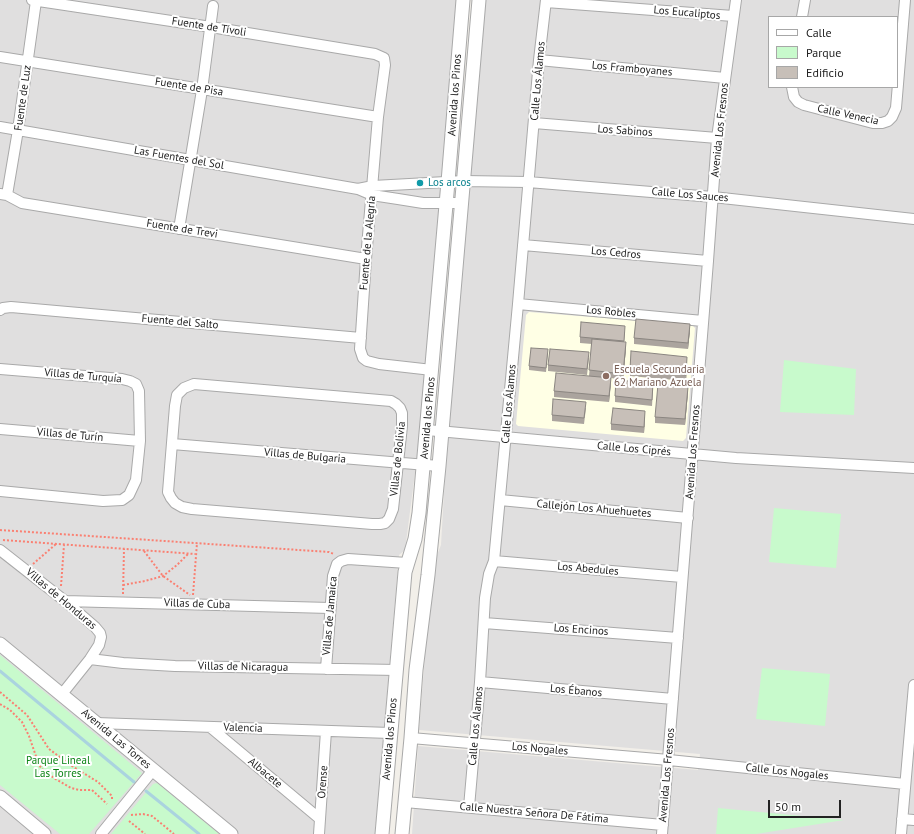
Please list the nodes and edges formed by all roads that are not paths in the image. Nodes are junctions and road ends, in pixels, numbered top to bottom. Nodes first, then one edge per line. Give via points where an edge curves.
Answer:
1 (34, 0) edge
2 (462, 0) edge
3 (479, 0) edge
4 (736, 0) edge
5 (805, 0) edge
6 (905, 0) edge
7 (546, 1) edge
8 (213, 6) dead end
9 (733, 16) junction
10 (802, 16) edge
11 (461, 23) junction
12 (477, 25) junction
13 (210, 27) junction
14 (0, 57) edge
15 (384, 58) joint
16 (539, 60) junction
17 (898, 60) edge
18 (28, 62) junction
19 (725, 78) junction
20 (792, 88) edge
21 (897, 88) edge
22 (202, 90) junction
23 (378, 117) junction
24 (534, 124) junction
25 (0, 127) edge
26 (18, 130) junction
27 (717, 138) junction
28 (190, 160) junction
29 (464, 181) junction
30 (448, 182) junction
31 (528, 182) junction
32 (372, 190) junction
33 (3, 194) edge
34 (713, 197) junction
35 (446, 203) junction
36 (462, 203) junction
37 (914, 219) edge
38 (179, 229) junction
39 (523, 245) junction
40 (366, 259) junction
41 (708, 261) junction
42 (518, 304) junction
43 (0, 310) edge
44 (703, 321) junction
45 (361, 338) junction
46 (0, 369) edge
47 (432, 370) junction
48 (0, 430) edge
49 (427, 430) junction
50 (441, 431) junction
51 (506, 437) junction
52 (140, 441) junction
53 (172, 444) junction
54 (693, 454) junction
55 (398, 463) junction
56 (424, 466) junction
57 (438, 466) junction
58 (914, 468) edge
59 (0, 491) edge
60 (500, 500) junction
61 (688, 518) junction
62 (0, 550) edge
63 (494, 561) junction
64 (407, 562) junction
65 (682, 577) junction
66 (63, 599) junction
67 (330, 608) junction
68 (484, 623) junction
69 (678, 638) junction
70 (0, 644) edge
71 (90, 659) junction
72 (326, 669) junction
73 (397, 670) junction
74 (416, 670) junction
75 (480, 682) junction
76 (914, 685) edge
77 (62, 694) junction
78 (913, 698) edge
79 (673, 699) junction
80 (96, 723) junction
81 (210, 727) junction
82 (326, 731) junction
83 (390, 733) junction
84 (411, 738) junction
85 (474, 744) junction
86 (911, 759) edge
87 (669, 760) junction
88 (154, 770) junction
89 (905, 784) junction
90 (0, 797) edge
91 (405, 802) junction
92 (469, 807) junction
93 (320, 819) junction
94 (902, 819) junction
95 (914, 820) edge
96 (663, 829) edge
97 (44, 834) edge
98 (102, 834) edge
99 (231, 834) edge
100 (319, 834) edge
101 (382, 834) edge
102 (402, 834) edge
103 (901, 834) edge

1 - 13 street, Fuente de Tívoli
1 - 18 street, Fuente de Luz
2 - 11 street, Avenida los Pinos
3 - 12 street, Avenida los Pinos
4 - 9 street, Avenida Los Fresnos
5 - 10 street
6 - 17 street, Calle Venecia
7 - 9 street, Los Eucaliptos
7 - 16 street, Calle Los Álamos
8 - 13 street
9 - 19 street, Avenida Los Fresnos
11 - 12 street
11 - 30 street, Avenida los Pinos
12 - 29 street, Avenida los Pinos
13 - 15 street, Fuente de Tívoli via 375,54
13 - 22 street
14 - 18 street, Fuente de Pisa
15 - 23 street, Fuente de la Alegría
16 - 19 street, Los Framboyanes
16 - 24 street, Calle Los Álamos
18 - 22 street, Fuente de Pisa
18 - 26 street, Fuente de Luz
19 - 27 street, Avenida Los Fresnos
20 - 21 street, Calle Venecia via 794,97 804,105 882,123 892,117 896,108
22 - 23 street, Fuente de Pisa
22 - 28 street
23 - 32 street, Fuente de la Alegría
24 - 27 street, Los Sabinos
24 - 31 street, Calle Los Álamos
25 - 26 street, Las Fuentes del Sol
26 - 28 street, Las Fuentes del Sol
26 - 33 street, Fuente de Luz
27 - 34 street, Avenida Los Fresnos
28 - 32 street, Las Fuentes del Sol
28 - 38 street
29 - 30 street, Las Fuentes del Sol
29 - 31 street, Calle Los Sauces
29 - 36 street, Avenida los Pinos
30 - 32 street, Las Fuentes del Sol
30 - 35 street, Avenida los Pinos
31 - 34 street, Calle Los Sauces
31 - 39 street, Calle Los Álamos
32 - 35 street, Las Fuentes del Sol via 423,203
32 - 40 street, Fuente de la Alegría
33 - 38 street, Fuente de Trevi via 22,203
34 - 37 street, Calle Los Sauces
34 - 41 street, Avenida Los Fresnos
35 - 36 street, Las Fuentes del Sol
35 - 47 street, Avenida los Pinos
36 - 50 street, Avenida los Pinos
38 - 40 street, Fuente de Trevi
39 - 41 street, Los Cedros
39 - 42 street, Calle Los Álamos
40 - 45 street, Fuente de la Alegría
41 - 44 street, Avenida Los Fresnos
42 - 44 street, Los Robles
42 - 51 street, Calle Los Álamos
43 - 45 street, Fuente del Salto via 11,307
44 - 54 street, Avenida Los Fresnos
45 - 47 street, Fuente de la Alegría via 361,354 368,361
46 - 52 street, Villas de Turquía via 122,379 136,384 139,391
47 - 49 street, Avenida los Pinos
48 - 52 street, Villas de Turín
49 - 50 street, Calle Los Ciprés
49 - 56 street, Avenida los Pinos
50 - 51 street, Calle Los Ciprés
50 - 57 street, Avenida los Pinos
51 - 54 street, Calle Los Ciprés
51 - 60 street, Calle Los Álamos
52 - 59 street, Villas de Turquía via 136,480 129,496 122,500 102,501
53 - 55 street, Villas de Bulgaria
53 - 55 street, Villas de Bolivia via 177,396 184,388 194,384 207,385 390,401 400,408 402,413
53 - 55 street, Villas de Bolivia via 168,492 175,503 192,509 380,524 389,519 393,509
54 - 58 street, Calle Los Ciprés
54 - 61 street, Avenida Los Fresnos
55 - 56 street, Villas de Bulgaria
56 - 57 street, Villas de Bulgaria
56 - 64 street, Avenida los Pinos via 415,539
57 - 74 street, Avenida los Pinos
60 - 61 street, Callejón Los Ahuehuetes
60 - 63 street, Calle Los Álamos
61 - 65 street, Avenida Los Fresnos
62 - 66 street, Villas de Honduras
63 - 65 street, Los Abedules
63 - 68 street, Calle Los Álamos via 485,598
64 - 67 street, Villas de Jamaica via 348,559 340,561 334,570
64 - 73 street, Avenida los Pinos
65 - 69 street, Avenida Los Fresnos
66 - 67 street, Villas de Cuba
66 - 71 street, Villas de Honduras via 100,633 99,645
67 - 72 street, Villas de Jamaica
68 - 69 street, Los Encinos
68 - 75 street, Calle Los Álamos
69 - 79 street, Avenida Los Fresnos
70 - 77 street, Avenida Las Torres
71 - 72 street, Villas de Nicaragua via 175,666
71 - 77 street, Villas de Honduras
72 - 73 street, Villas de Nicaragua
73 - 74 street
73 - 83 street, Avenida los Pinos
74 - 84 street, Avenida los Pinos
75 - 79 street, Los Ébanos
75 - 85 street, Calle Los Álamos
76 - 78 street
77 - 80 street, Avenida Las Torres
78 - 86 street
79 - 87 street, Avenida Los Fresnos
80 - 81 street, Valencia
80 - 88 street, Avenida Las Torres
81 - 82 street, Valencia
81 - 93 street, Albacete
82 - 83 street, Valencia
82 - 93 street, Orense
83 - 101 street, Avenida los Pinos
84 - 85 street, Los Nogales
84 - 91 street, Avenida los Pinos
85 - 87 street, Los Nogales
85 - 92 street, Calle Los Álamos
86 - 89 street
87 - 89 street, Calle Los Nogales
87 - 96 street, Avenida Los Fresnos
88 - 98 street
88 - 99 street, Avenida Las Torres
89 - 94 street
90 - 97 street
91 - 92 street, Calle Nuestra Señora De Fátima
91 - 102 street, Avenida los Pinos
92 - 96 street, Calle Nuestra Señora De Fátima
93 - 100 street, Orense
94 - 95 street
94 - 103 street

